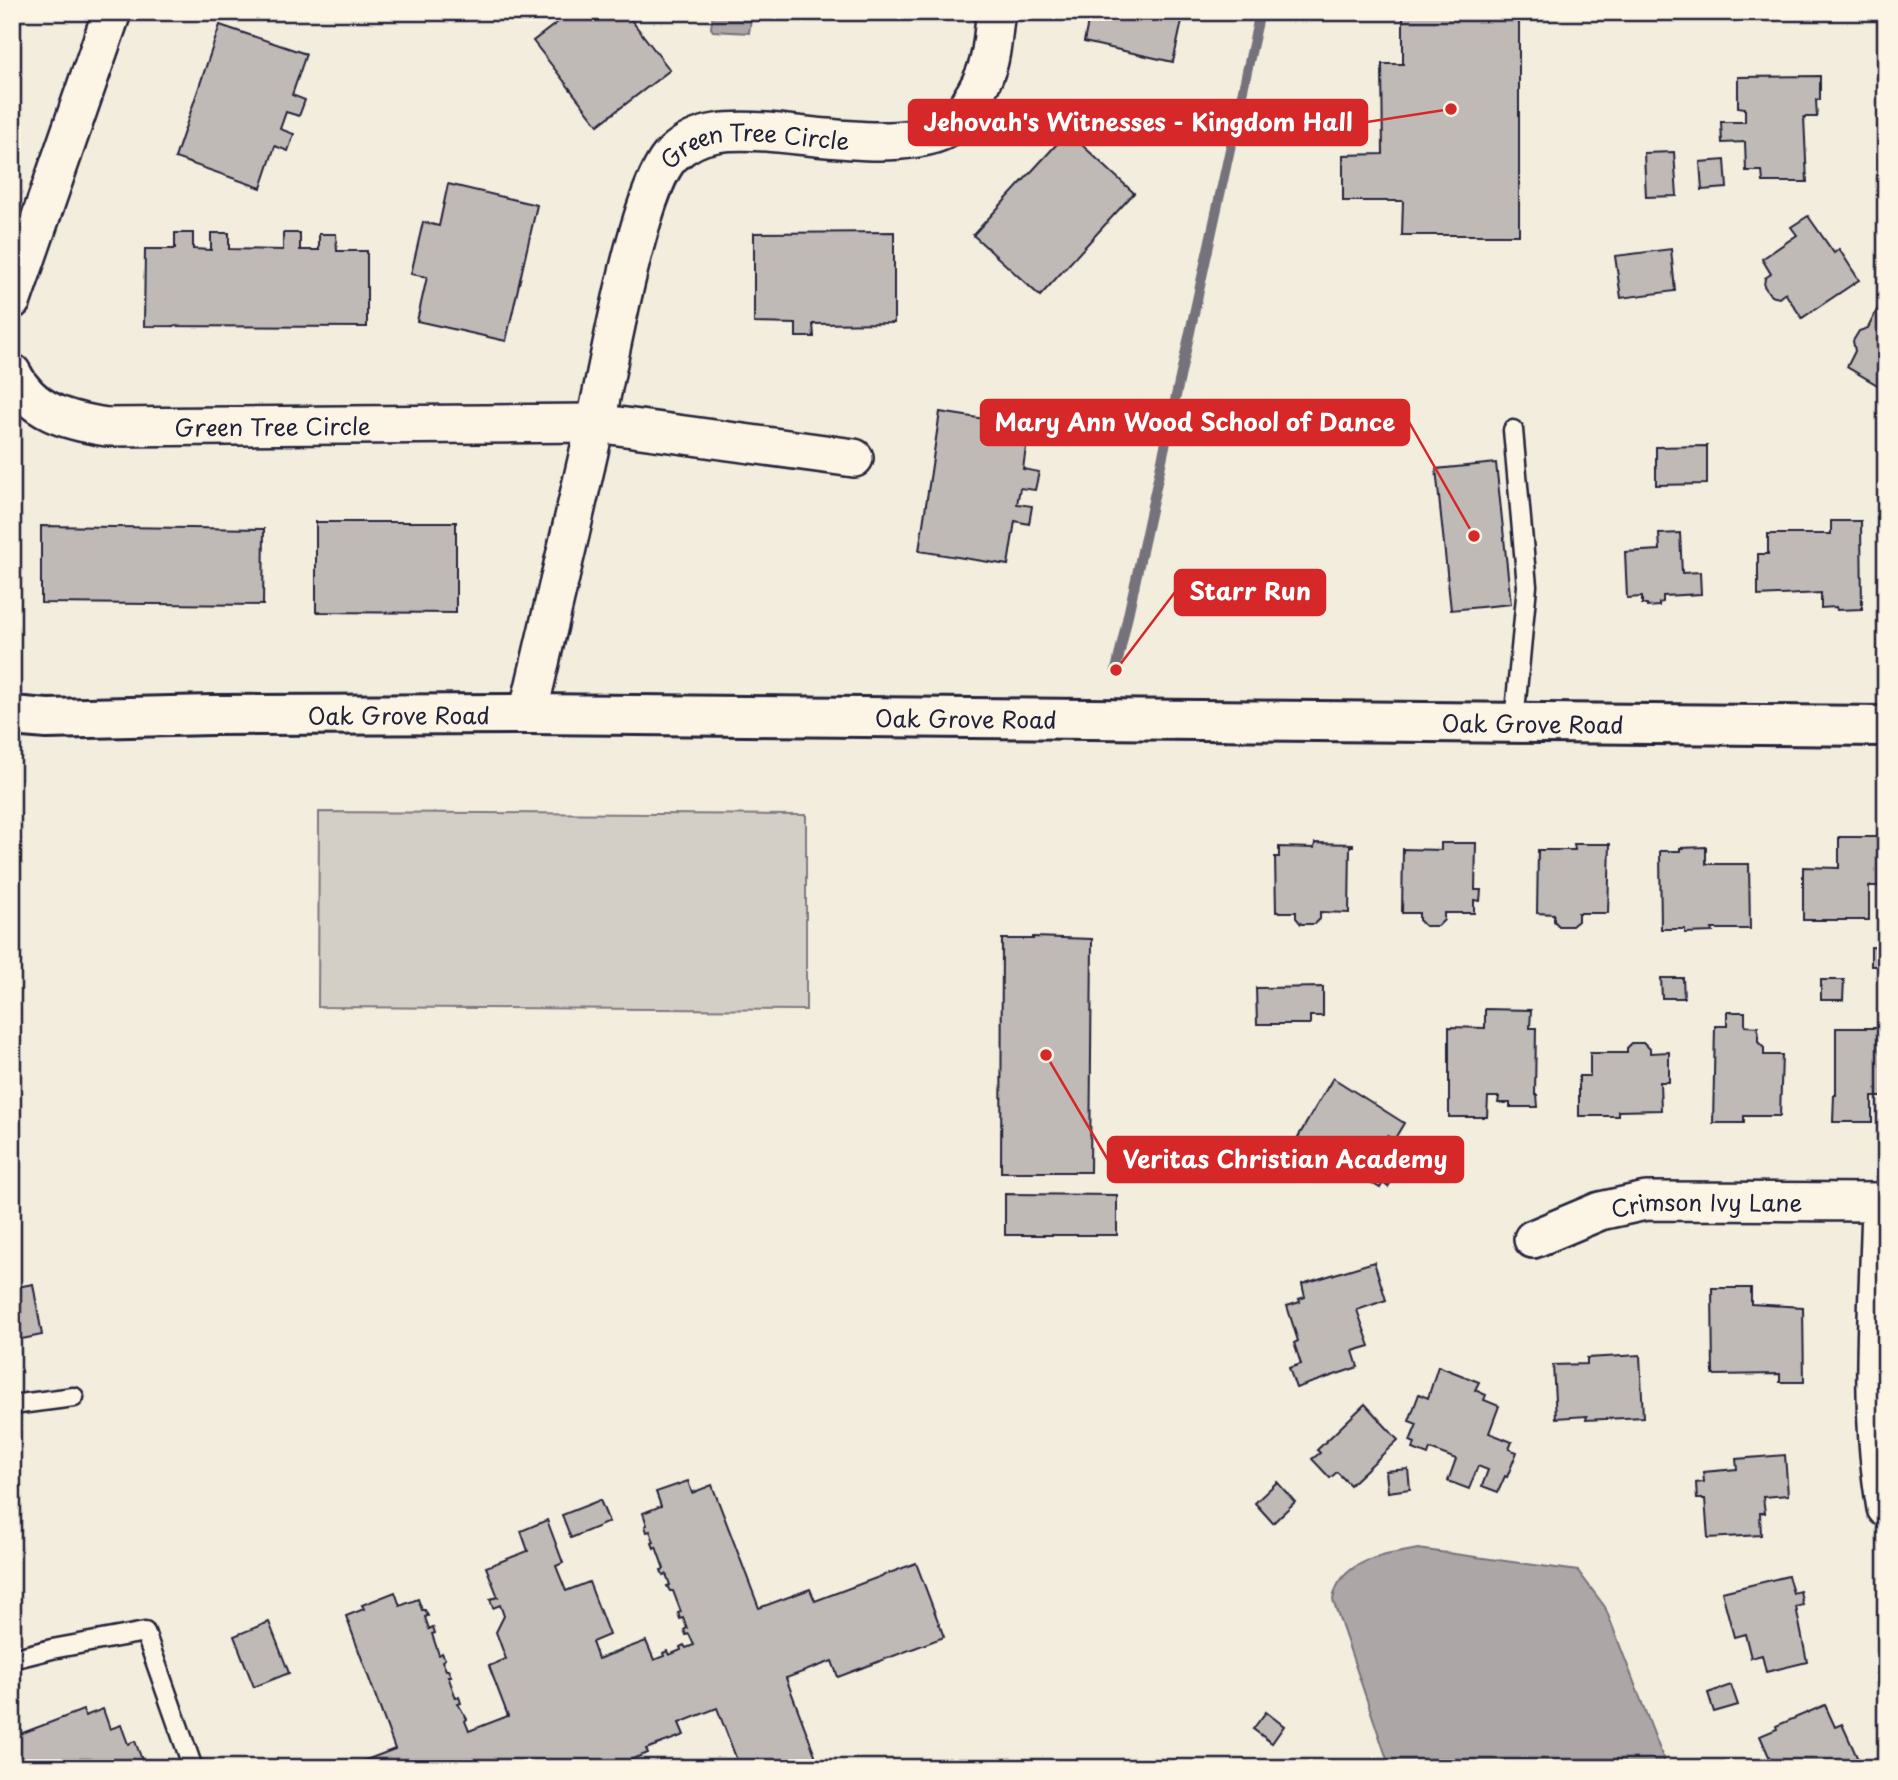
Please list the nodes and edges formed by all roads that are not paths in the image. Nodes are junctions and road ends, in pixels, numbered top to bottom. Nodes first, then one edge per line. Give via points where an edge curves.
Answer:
1 (111, 12) edge
2 (996, 12) edge
3 (12, 300) edge
4 (12, 373) edge
5 (596, 423) junction
6 (1513, 430) dead end
7 (854, 458) dead end
8 (528, 714) junction
9 (24, 720) edge
10 (1514, 722) junction
11 (1886, 726) edge
12 (1883, 1202) edge
13 (1533, 1240) dead end
14 (74, 1396) dead end
15 (12, 1405) edge
16 (1886, 1508) edge
17 (12, 1659) edge
18 (193, 1768) edge

1 - 3 street
2 - 5 street, Green Tree Circle via 988,65 961,115 942,132 877,140 720,131 688,141 670,156 653,184 635,248
4 - 5 street, Green Tree Circle via 19,387 44,408 69,421 107,428
5 - 7 street, Green Tree Circle
5 - 8 street, Green Tree Circle
6 - 10 lane via 1527,586
8 - 9 street, Oak Grove Road
8 - 10 street, Oak Grove Road
10 - 11 street, Oak Grove Road
12 - 13 street, Crimson Ivy Lane via 1646,1201 1600,1211
12 - 16 street via 1875,1407
14 - 15 lane
17 - 18 lane via 145,1632

